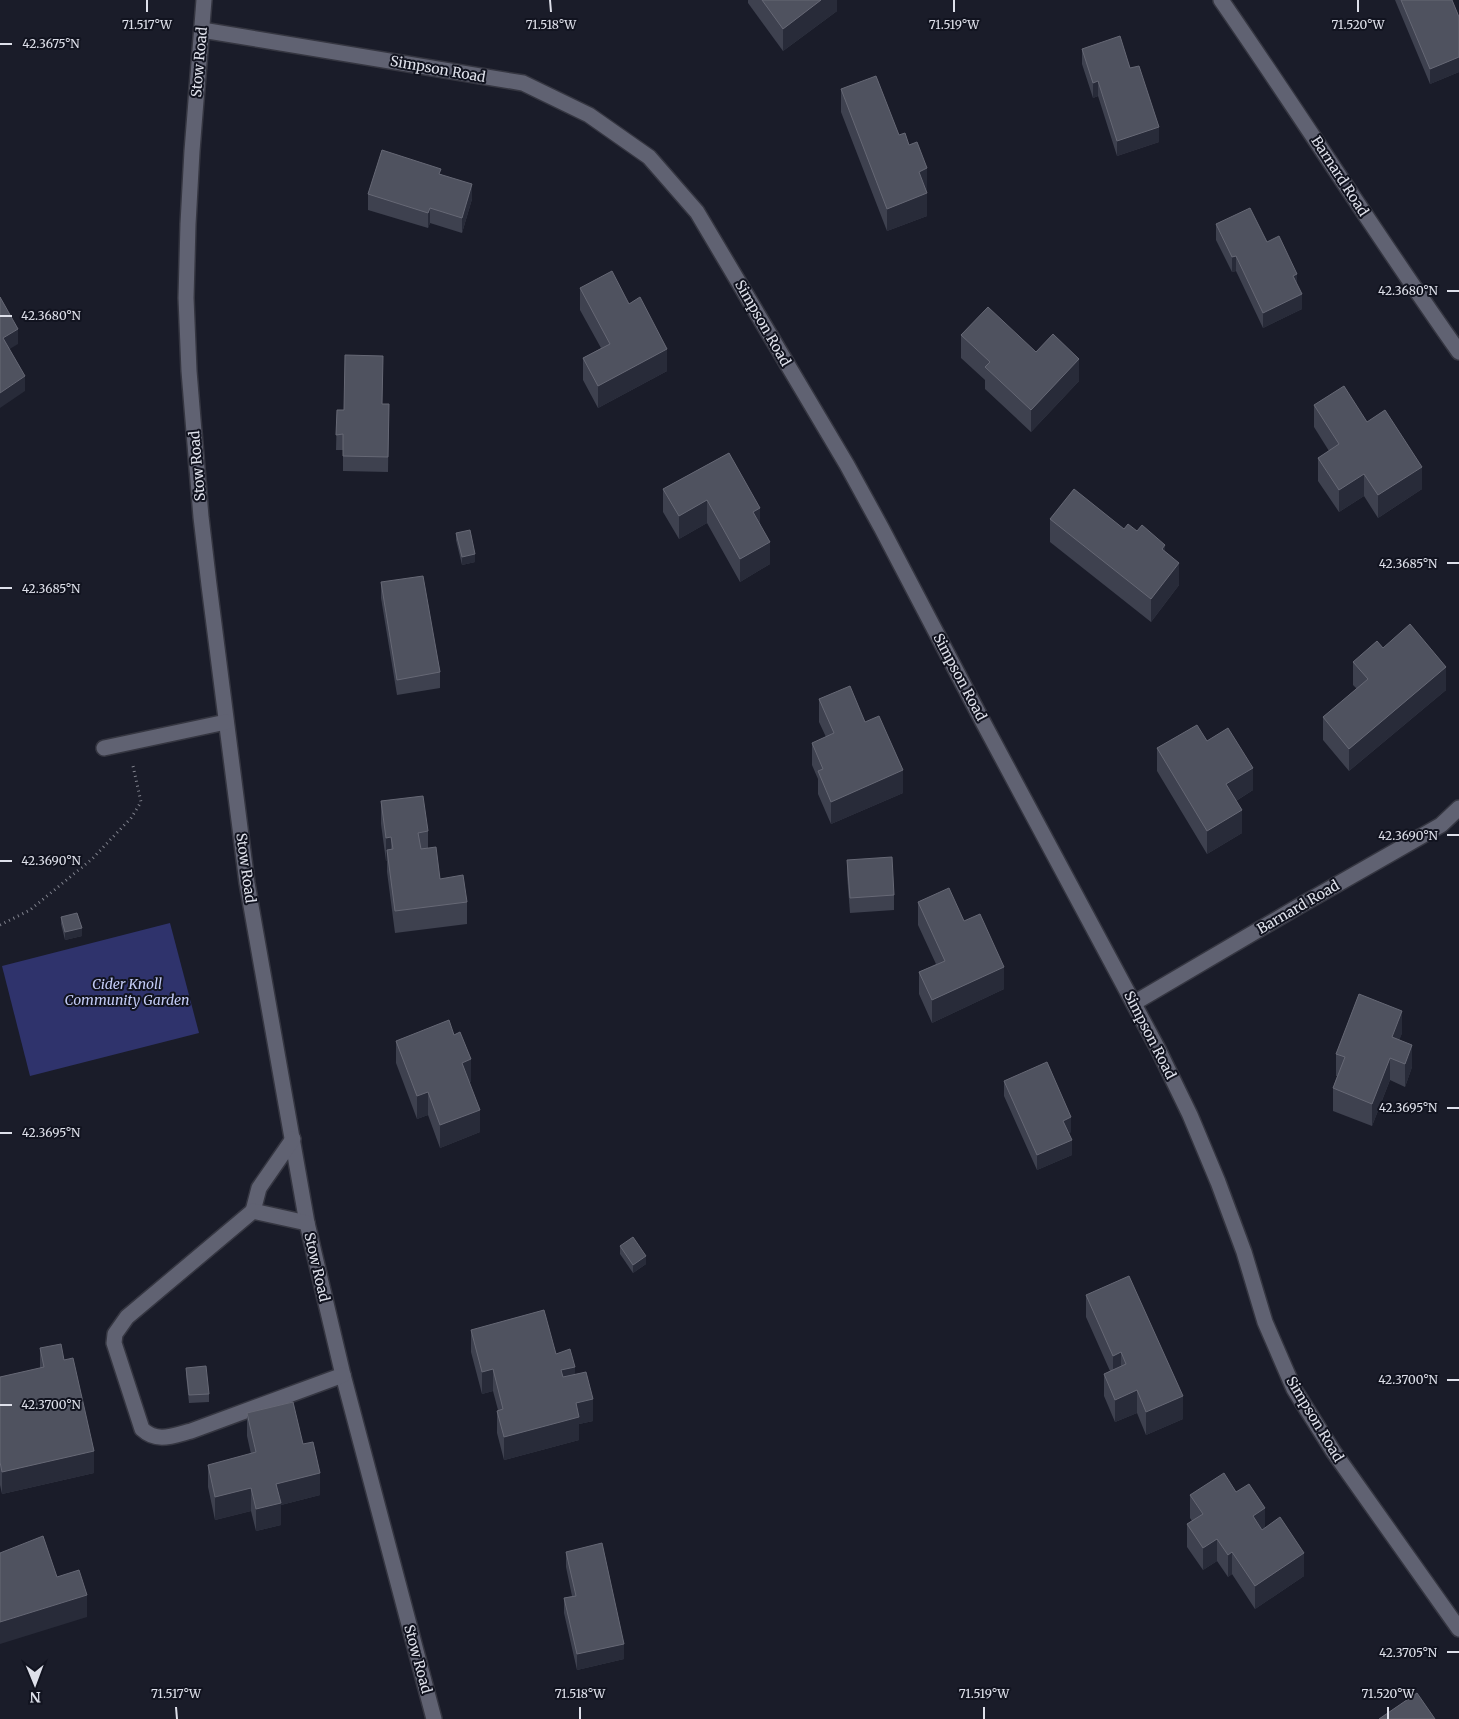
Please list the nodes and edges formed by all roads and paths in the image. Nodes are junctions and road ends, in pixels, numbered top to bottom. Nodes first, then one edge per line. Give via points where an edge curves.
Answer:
1 (204, 0) edge
2 (1221, 0) edge
3 (202, 30) junction
4 (1459, 352) edge
5 (226, 722) junction
6 (128, 744) junction
7 (104, 748) dead end
8 (1459, 808) edge
9 (0, 925) edge
10 (1134, 1003) junction
11 (293, 1139) junction
12 (253, 1211) junction
13 (307, 1223) junction
14 (342, 1375) junction
15 (1459, 1629) edge
16 (434, 1719) edge

1 - 3 street, Stow Road
2 - 4 street, Barnard Road
3 - 5 street, Stow Road via 192,151 186,307 201,518
3 - 10 street, Simpson Road via 523,83 589,115 649,157 697,212 847,465
5 - 6 street
5 - 11 street, Stow Road via 252,910
6 - 7 street
6 - 9 path via 141,802 131,818 92,859 37,905
8 - 10 street, Barnard Road via 1441,825
10 - 15 street, Simpson Road via 1190,1115 1218,1182 1265,1322 1294,1389
11 - 12 street via 259,1188
11 - 13 street, Stow Road
12 - 13 street
12 - 14 street via 127,1317 114,1334 114,1343 142,1429 156,1437 183,1433
13 - 14 street, Stow Road
14 - 16 street, Stow Road

